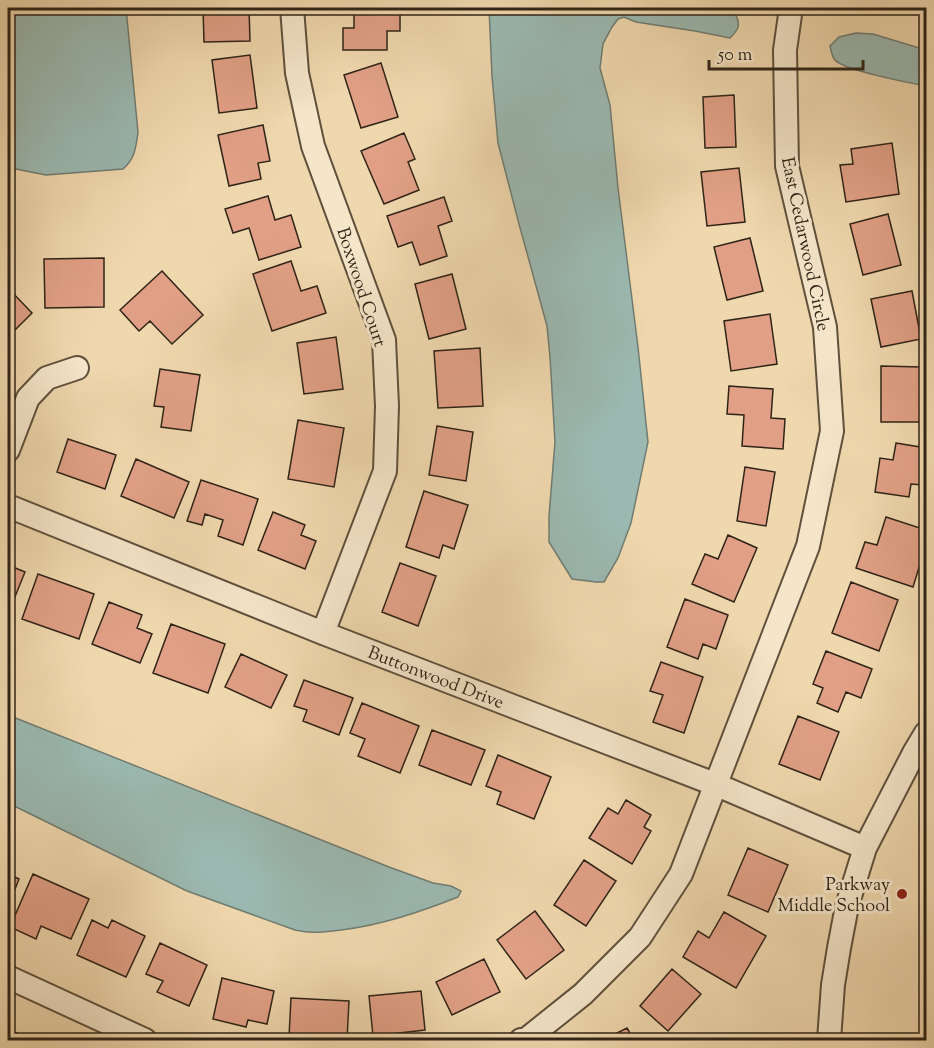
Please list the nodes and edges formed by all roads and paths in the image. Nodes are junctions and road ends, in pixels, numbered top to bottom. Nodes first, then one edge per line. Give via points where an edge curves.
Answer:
1 (292, 8) edge
2 (791, 8) edge
3 (76, 368) dead end
4 (8, 450) edge
5 (8, 506) edge
6 (323, 633) junction
7 (927, 733) edge
8 (717, 785) junction
9 (865, 848) junction
10 (8, 977) edge
11 (526, 1040) edge
12 (145, 1041) edge
13 (829, 1041) edge

1 - 6 street, Boxwood Court via 297,73 313,146 384,340 387,395 385,471
2 - 8 street, East Cedarwood Circle via 785,50 787,166 825,327 832,431 808,546
3 - 4 street via 47,378 28,399
5 - 6 street, Buttonwood Drive
6 - 8 street, Buttonwood Drive
7 - 9 street
8 - 9 street, Buttonwood Drive
8 - 11 street, East Cedarwood Circle via 681,874 640,938 584,994
9 - 13 street via 839,948
10 - 12 street

